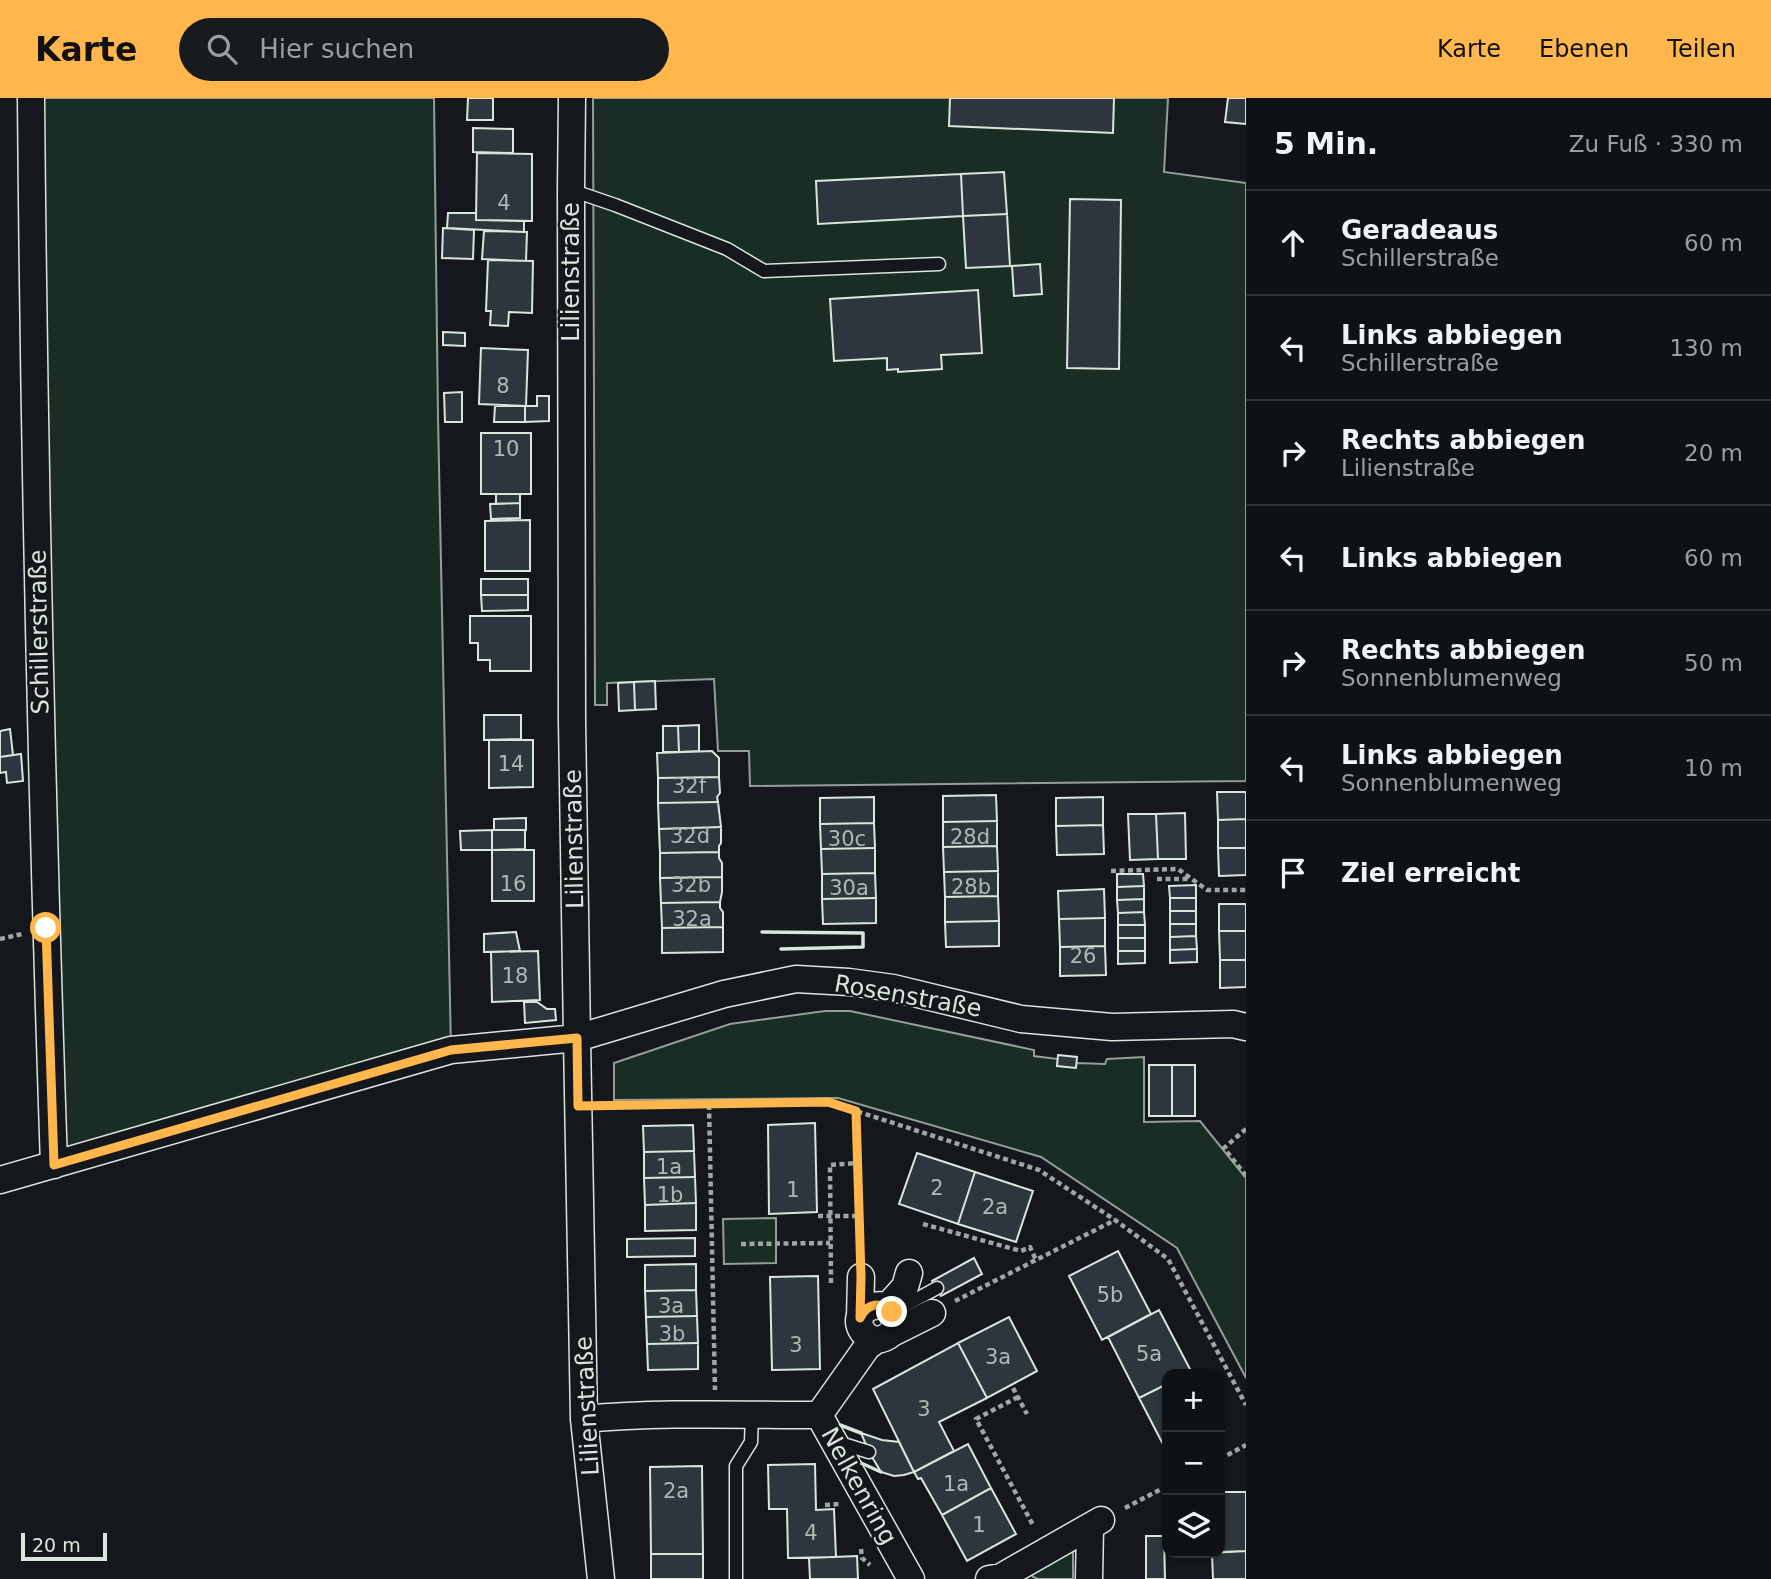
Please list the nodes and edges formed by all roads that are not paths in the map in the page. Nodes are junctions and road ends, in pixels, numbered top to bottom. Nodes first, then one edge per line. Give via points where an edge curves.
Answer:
1 (31, 98) edge
2 (572, 98) edge
3 (571, 190) junction
4 (939, 264) dead end
5 (1246, 1027) edge
6 (577, 1038) junction
7 (54, 1165) junction
8 (0, 1180) edge
9 (909, 1273) dead end
10 (861, 1277) road end
11 (935, 1301) road end
12 (887, 1323) junction
13 (752, 1415) junction
14 (819, 1415) junction
15 (584, 1419) junction
16 (833, 1441) junction
17 (869, 1452) dead end
18 (1000, 1578) edge
19 (601, 1579) edge
20 (736, 1579) edge
21 (911, 1579) edge
22 (1089, 1579) edge

1 - 7 street, Schillerstraße via 33,360
2 - 3 street, Lilienstraße
3 - 4 lane via 727,249 764,271
3 - 6 street, Lilienstraße
5 - 6 street, Rosenstraße via 1112,1027 1021,1018 892,988 796,979 724,994
6 - 7 street via 451,1050
6 - 15 street, Lilienstraße
7 - 8 street
9 - 12 street
10 - 12 street via 862,1330 870,1338
11 - 12 street
12 - 14 street
13 - 14 street, Nelkenring
13 - 15 street, Nelkenring
13 - 20 lane via 751,1442 736,1466
14 - 16 street, Nelkenring
15 - 19 street, Lilienstraße
16 - 17 lane
16 - 21 street, Nelkenring
18 - 22 street via 1096,1523

